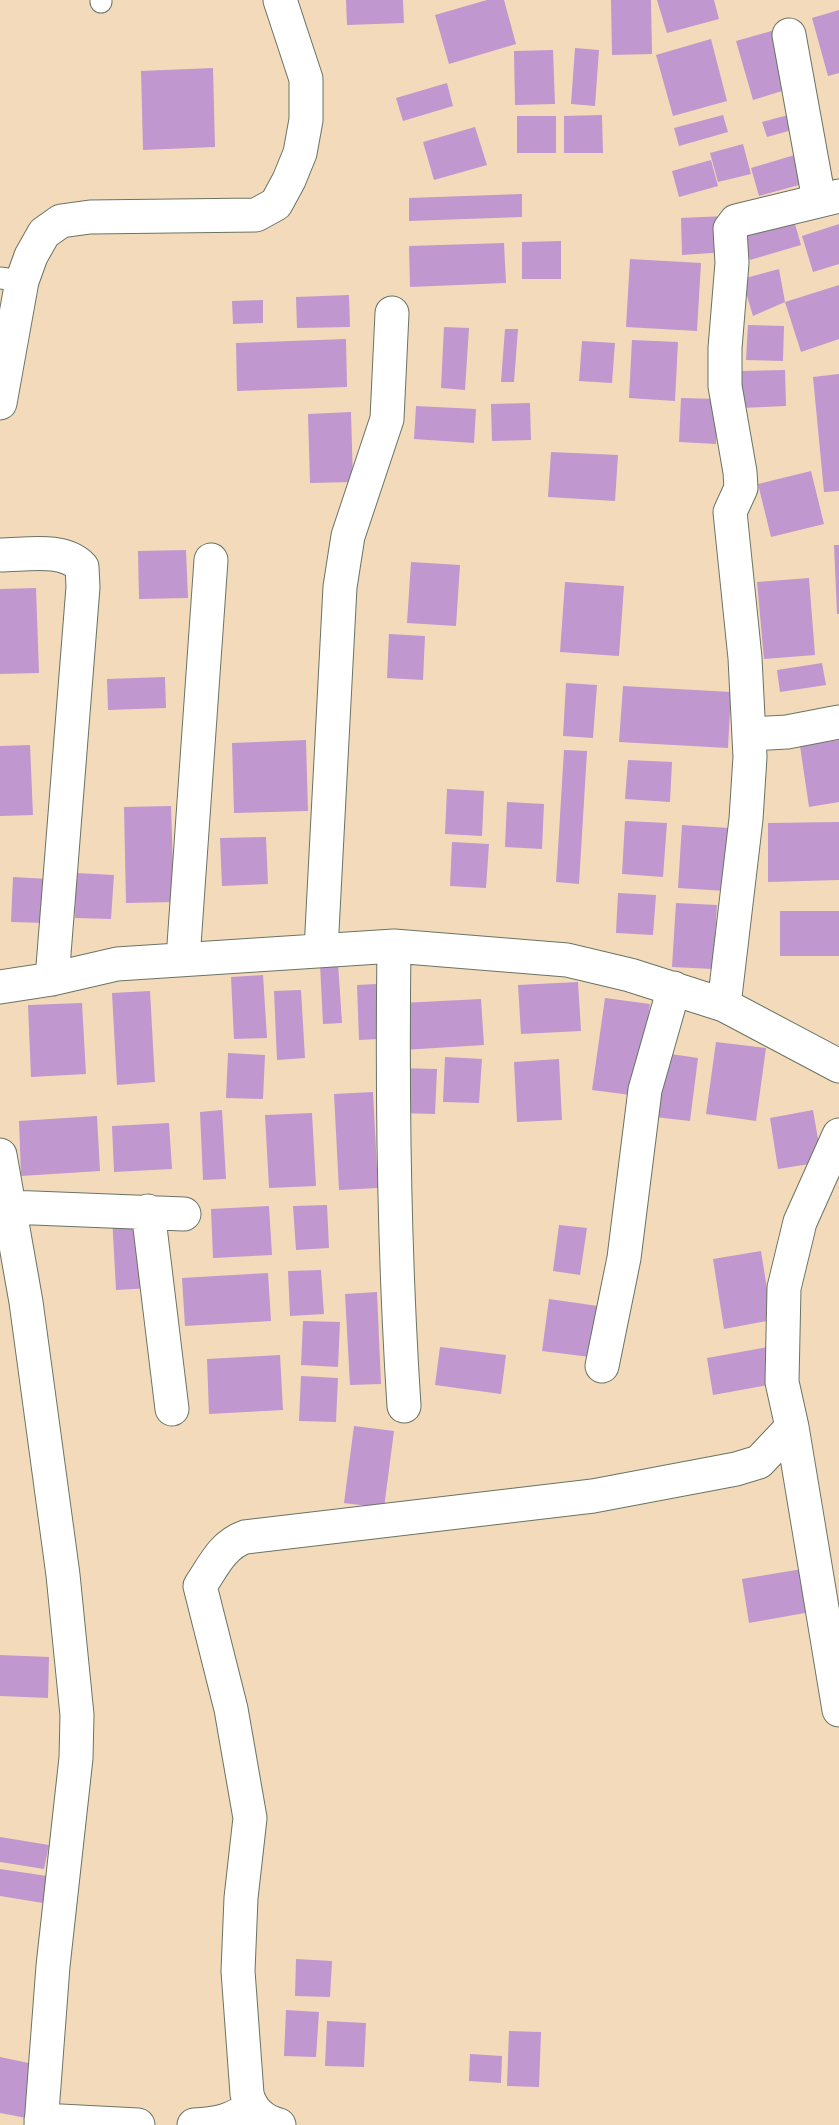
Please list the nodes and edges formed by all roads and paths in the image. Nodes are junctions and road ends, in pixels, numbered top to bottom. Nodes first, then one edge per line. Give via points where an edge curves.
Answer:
1 (280, 0) edge
2 (789, 35) dead end
3 (829, 198) edge
4 (11, 279) edge
5 (392, 313) dead end
6 (0, 403) edge
7 (0, 555) edge
8 (211, 560) dead end
9 (839, 722) edge
10 (750, 734) junction
11 (394, 946) junction
12 (321, 950) junction
13 (183, 958) junction
14 (51, 979) junction
15 (0, 987) edge
16 (674, 988) junction
17 (724, 1005) junction
18 (839, 1066) edge
19 (839, 1135) edge
20 (0, 1155) edge
21 (9, 1207) junction
22 (148, 1211) junction
23 (184, 1214) dead end
24 (602, 1366) dead end
25 (404, 1406) dead end
26 (172, 1409) dead end
27 (792, 1427) junction
28 (839, 1710) edge
29 (250, 2106) junction
30 (41, 2122) edge
31 (138, 2125) edge
32 (194, 2125) edge
33 (279, 2125) edge

1 - 4 street via 306,79 306,120 300,153 276,204 256,215 90,217 61,221 44,233
2 - 3 street
3 - 10 street via 736,221 730,229 732,263 725,386 740,472 741,488 730,512
4 - 6 street
5 - 12 street via 387,419 348,536 340,587
7 - 14 street via 58,555 74,559 82,567
8 - 13 street
9 - 10 street
10 - 17 street via 746,819
11 - 12 street
11 - 16 street via 567,960
11 - 25 street via 392,1075
12 - 13 street
13 - 14 street via 117,964
14 - 15 street
16 - 17 street
16 - 24 street via 645,1090 624,1258
17 - 18 street
19 - 27 street via 800,1222 784,1288 782,1382
20 - 21 street
21 - 22 street
21 - 30 street via 26,1302 63,1575 77,1715
22 - 23 street
22 - 26 street
27 - 28 street
27 - 29 street via 759,1462 736,1469 593,1496 245,1537 223,1551 200,1586 231,1709 249,1818 238,1971
29 - 32 street via 225,2121
29 - 33 street via 268,2122
30 - 31 street

